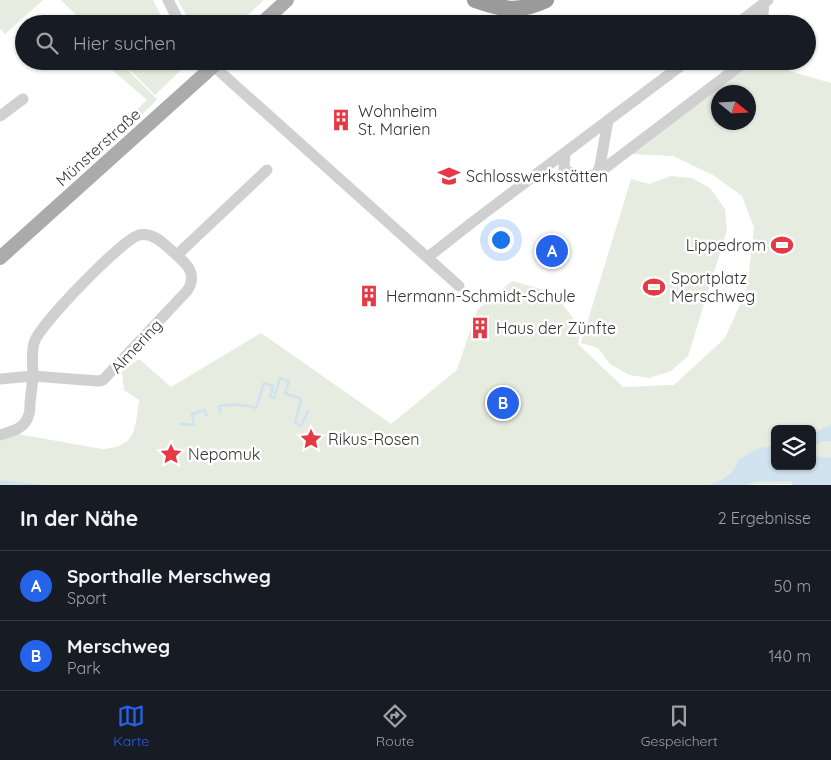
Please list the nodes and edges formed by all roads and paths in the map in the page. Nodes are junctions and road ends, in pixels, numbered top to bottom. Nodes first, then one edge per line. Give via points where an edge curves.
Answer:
1 (168, 0) edge
2 (288, 0) edge
3 (475, 0) edge
4 (485, 0) edge
5 (538, 0) edge
6 (546, 0) edge
7 (766, 2) edge
8 (176, 15) edge
9 (271, 15) edge
10 (749, 15) edge
11 (764, 15) edge
12 (206, 70) edge
13 (222, 70) edge
14 (675, 70) edge
15 (734, 70) edge
16 (22, 99) dead end
17 (0, 116) edge
18 (608, 120) junction
19 (565, 153) junction
20 (267, 170) dead end
21 (597, 174) junction
22 (177, 255) junction
23 (428, 257) junction
24 (0, 258) edge
25 (459, 286) dead end
26 (33, 376) junction
27 (0, 379) edge
28 (0, 435) edge

1 - 8 street
2 - 9 main road
3 - 6 highway via 499,8 516,9
4 - 5 highway via 517,5
7 - 10 street
7 - 11 street
12 - 24 main road, Münsterstraße
13 - 23 street
14 - 18 street
15 - 21 street
16 - 17 street
18 - 19 street
18 - 21 street
19 - 21 street via 564,169 573,175 586,178
19 - 23 street
20 - 22 street
22 - 26 street, Almering via 156,238 146,235 133,238 120,248 36,336
22 - 26 street, Almering via 190,271 191,286 106,378 98,381
23 - 25 street
26 - 27 street, Almering
26 - 28 street via 29,415 22,427

